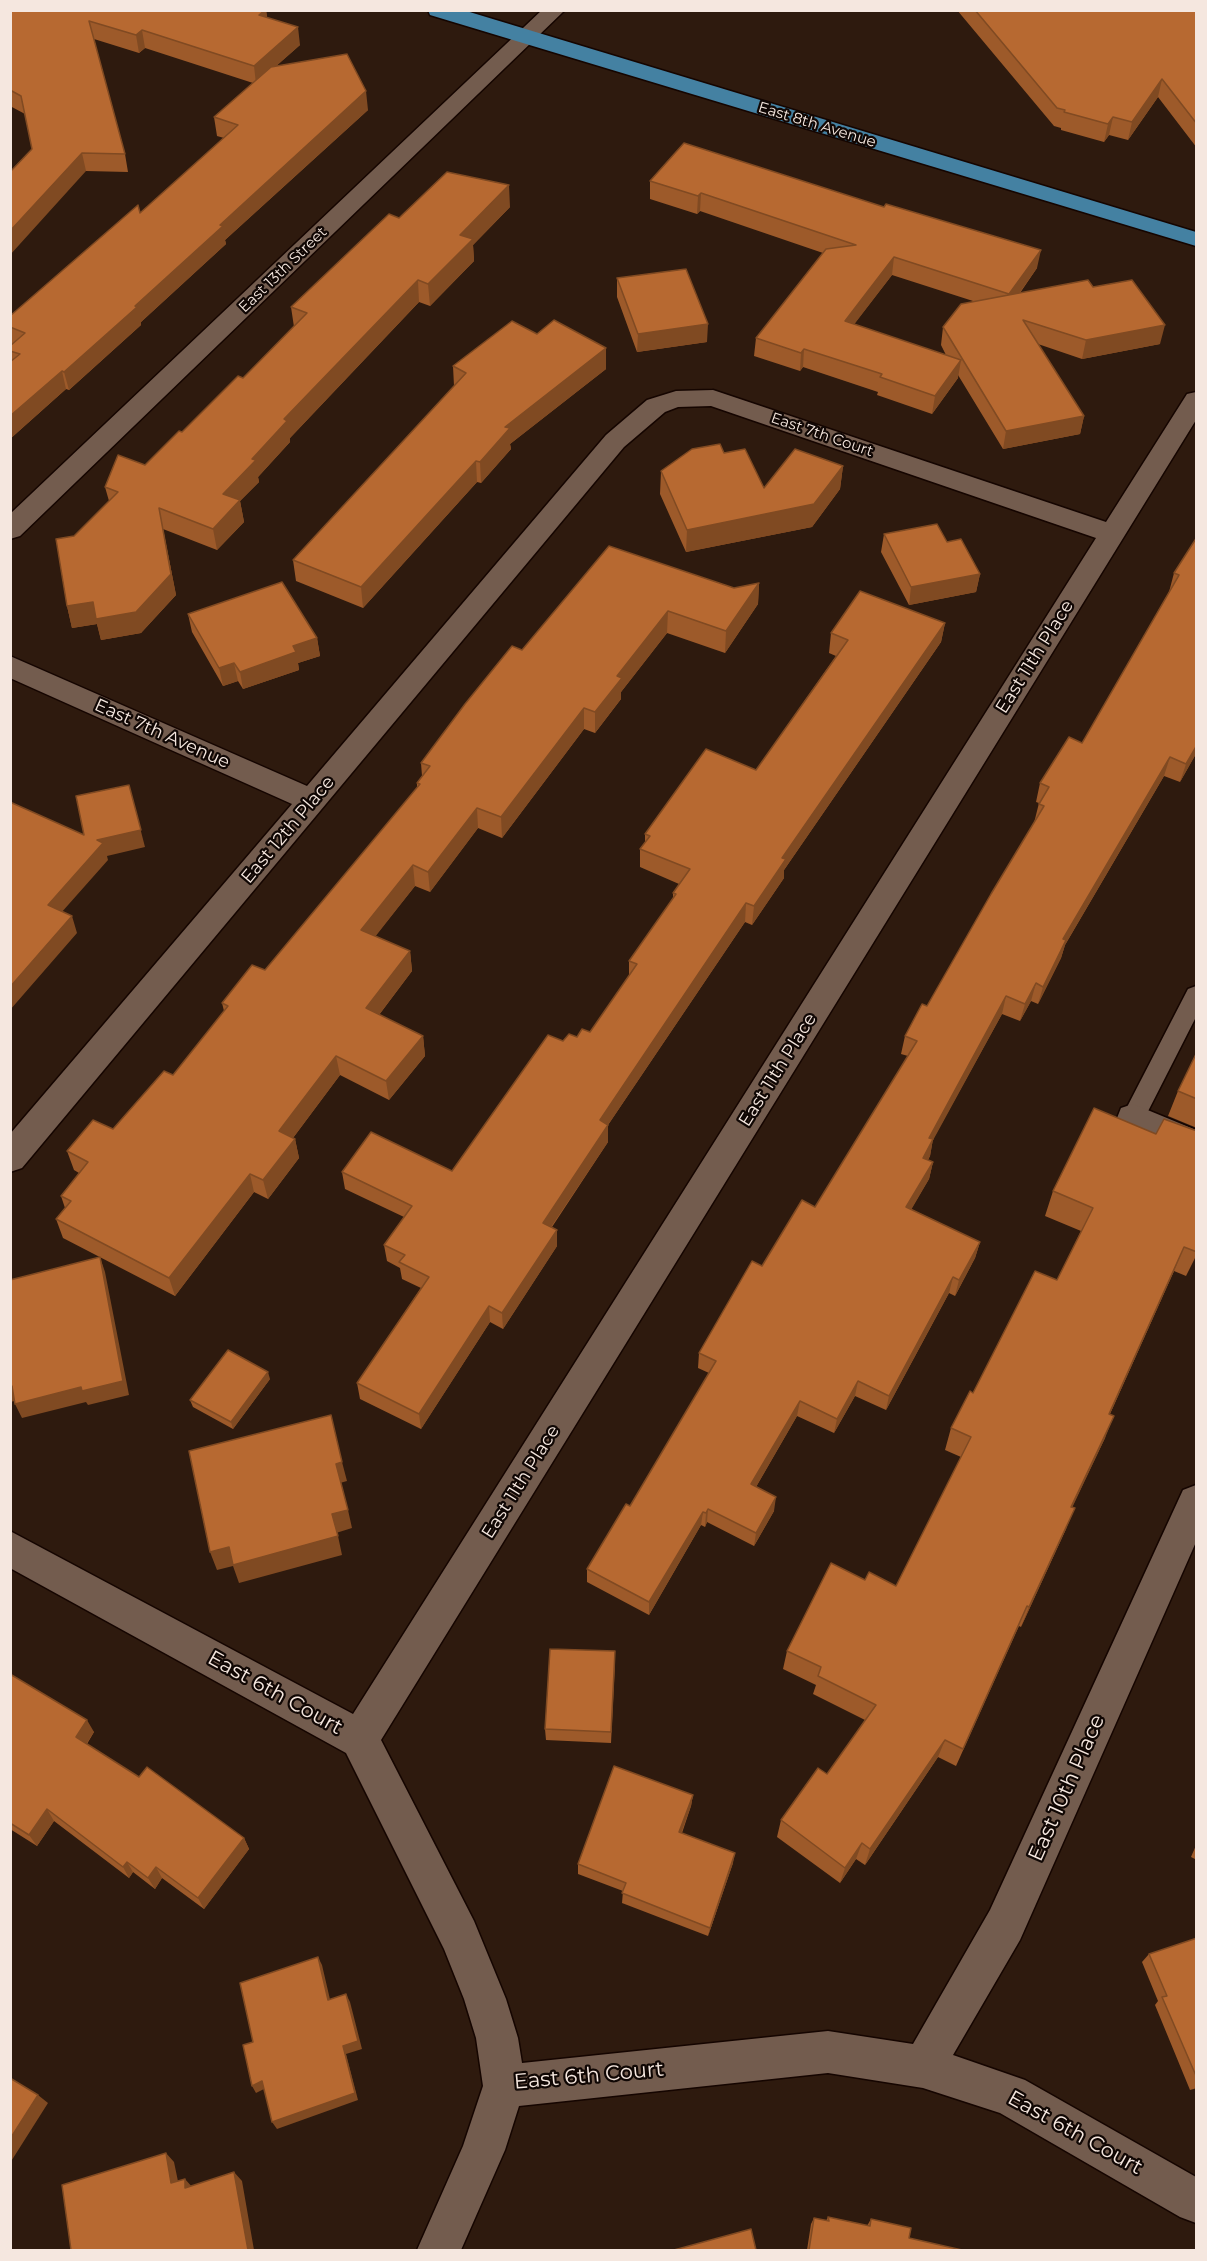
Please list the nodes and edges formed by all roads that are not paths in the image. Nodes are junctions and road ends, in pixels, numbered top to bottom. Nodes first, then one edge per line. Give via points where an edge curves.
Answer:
1 (438, 10) edge
2 (555, 10) edge
3 (527, 37) junction
4 (1197, 239) edge
5 (1197, 400) edge
6 (564, 501) joint
7 (10, 530) edge
8 (1112, 534) junction
9 (10, 666) edge
10 (313, 801) junction
11 (1197, 994) edge
12 (1133, 1118) joint
13 (1197, 1144) edge
14 (10, 1158) edge
15 (1197, 1502) edge
16 (10, 1548) edge
17 (360, 1740) junction
18 (923, 2067) junction
19 (504, 2086) junction
20 (1197, 2201) edge
21 (439, 2250) edge

1 - 3 main road, East 8th Avenue
2 - 3 street, East 13th Street
3 - 4 main road, East 8th Avenue
3 - 7 street, East 13th Street
5 - 8 street, East 11th Place
6 - 8 street, East 7th Court via 615,441 656,406 676,399 713,398
6 - 10 street, East 12th Place
8 - 17 street, East 11th Place
9 - 10 street, East 7th Avenue
10 - 14 street, East 12th Place
11 - 12 lane
12 - 13 street
15 - 18 street, East 10th Place via 1005,1925
16 - 17 street, East 6th Court
17 - 19 street, East 6th Court via 459,1936 481,1988 497,2038
18 - 19 street, East 6th Court via 828,2052
18 - 20 street, East 6th Court via 1010,2095
19 - 21 street via 483,2150

